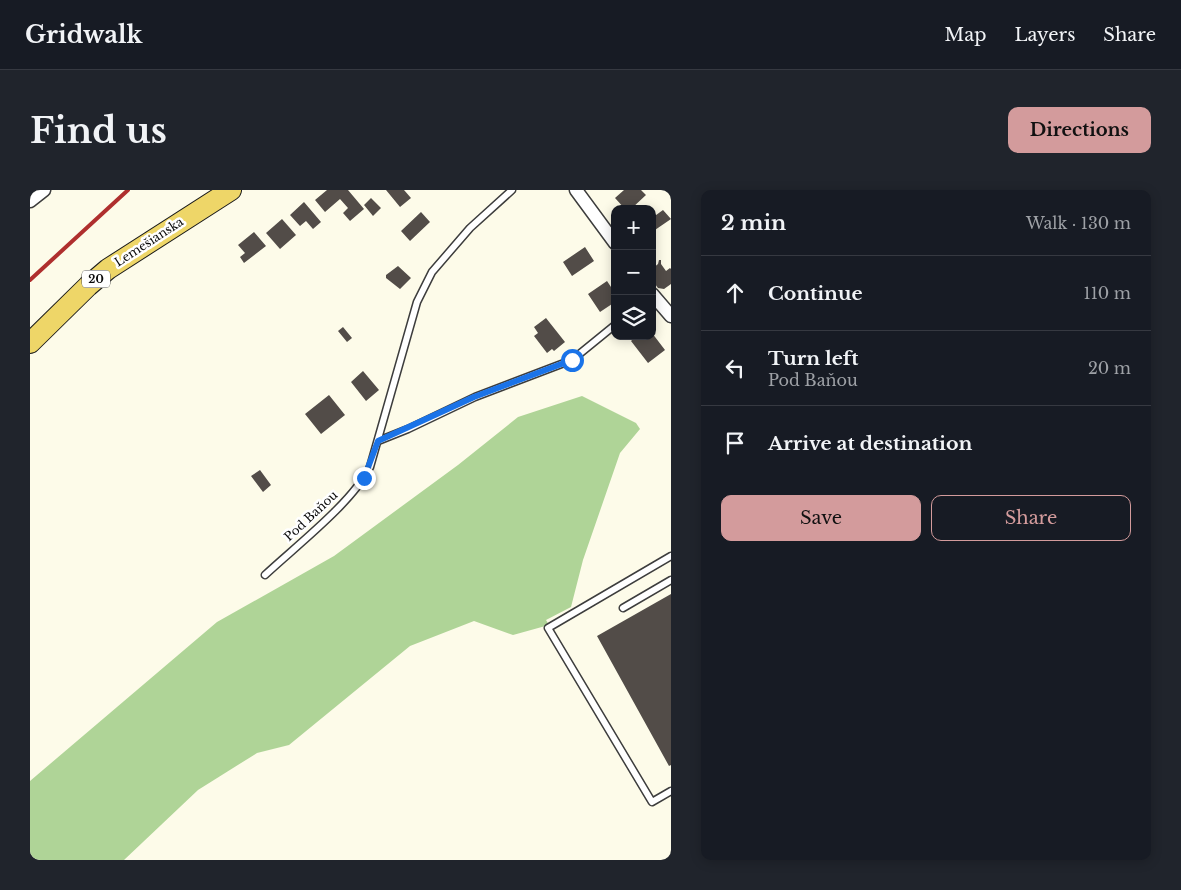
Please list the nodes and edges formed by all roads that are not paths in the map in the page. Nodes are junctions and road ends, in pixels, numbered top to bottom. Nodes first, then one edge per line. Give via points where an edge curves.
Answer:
1 (44, 190) edge
2 (231, 190) edge
3 (512, 190) edge
4 (576, 190) edge
5 (30, 201) edge
6 (611, 238) edge
7 (653, 295) edge
8 (671, 316) edge
9 (611, 328) edge
10 (30, 343) edge
11 (378, 441) junction
12 (671, 556) edge
13 (265, 575) dead end
14 (671, 580) edge
15 (623, 608) dead end
16 (671, 791) edge

1 - 5 street
2 - 10 main road, Lemešianska / 20 via 108,269
3 - 11 lane, Pod Baňou via 470,228 432,272 417,302
4 - 6 street
7 - 8 street
9 - 11 lane via 572,360 474,397
11 - 13 lane, Pod Baňou via 364,478 348,498
12 - 16 lane via 548,628 652,802
14 - 15 lane

